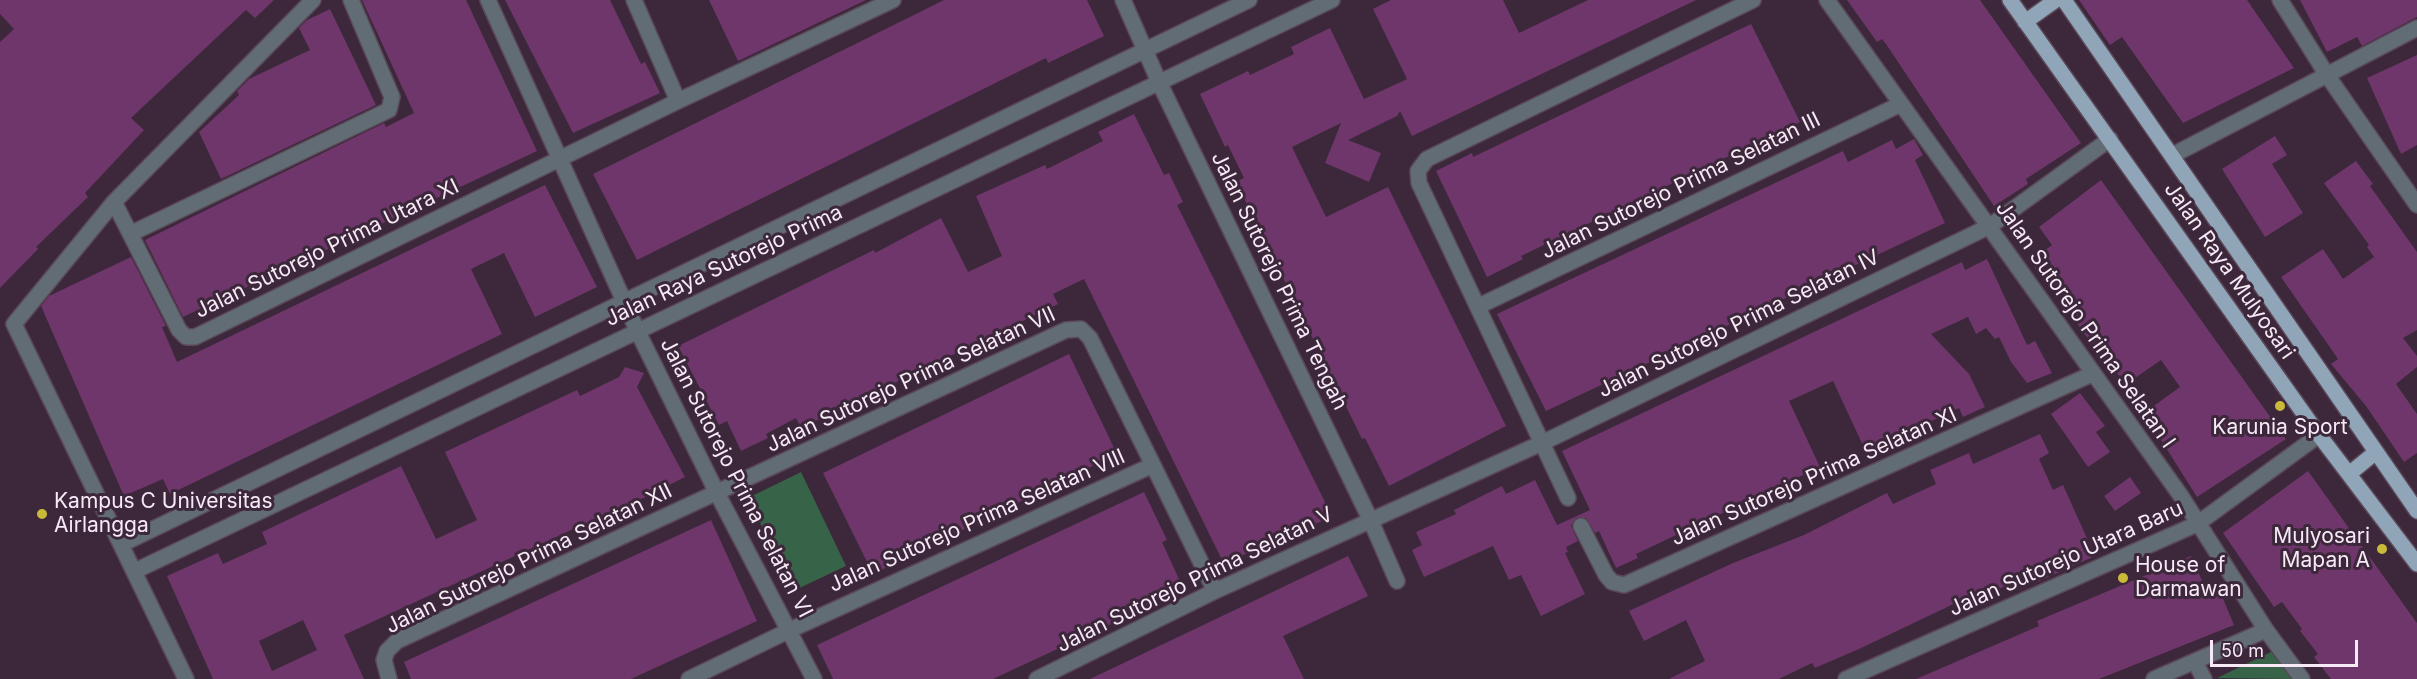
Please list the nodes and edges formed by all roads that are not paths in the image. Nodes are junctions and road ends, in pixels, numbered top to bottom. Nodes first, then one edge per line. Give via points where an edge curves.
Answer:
1 (313, 0) edge
2 (351, 0) edge
3 (488, 0) edge
4 (634, 0) edge
5 (893, 0) edge
6 (1122, 0) edge
7 (1249, 0) edge
8 (1332, 0) edge
9 (1753, 0) edge
10 (1827, 0) edge
11 (2010, 0) edge
12 (2056, 0) edge
13 (2064, 0) edge
14 (2280, 0) edge
15 (2025, 22) junction
16 (2417, 28) edge
17 (1146, 49) junction
18 (2327, 75) junction
19 (1159, 82) junction
20 (678, 101) junction
21 (1901, 104) junction
22 (2110, 140) junction
23 (2173, 155) junction
24 (559, 159) junction
25 (2415, 200) edge
26 (114, 202) junction
27 (1990, 226) junction
28 (132, 233) junction
29 (624, 300) junction
30 (1479, 306) junction
31 (637, 330) junction
32 (2092, 374) junction
33 (2319, 435) junction
34 (1544, 442) junction
35 (2376, 452) junction
36 (1153, 465) junction
37 (2349, 474) junction
38 (717, 493) junction
39 (1568, 498) dead end
40 (2414, 500) edge
41 (1370, 519) junction
42 (2197, 524) junction
43 (1581, 526) dead end
44 (122, 544) junction
45 (2417, 564) edge
46 (135, 571) junction
47 (1397, 581) dead end
48 (1215, 591) junction
49 (790, 630) junction
50 (2266, 630) junction
51 (2194, 662) junction
52 (186, 679) edge
53 (389, 679) edge
54 (689, 679) edge
55 (814, 679) edge
56 (1037, 679) edge
57 (1845, 679) edge
58 (2154, 679) edge
59 (2204, 679) edge
60 (2302, 679) edge

1 - 26 street
2 - 28 street via 392,97 389,110
3 - 24 street, Jalan Sutorejo Prima Selatan VI
4 - 20 street
5 - 20 street
6 - 17 street, Jalan Sutorejo Prima Tengah
7 - 17 street, Jalan Raya Sutorejo Prima
8 - 19 street, Jalan Raya Sutorejo Prima
9 - 30 street via 1422,163 1419,183
10 - 21 street, Jalan Sutorejo Prima Selatan I
11 - 15 main road, Jalan Raya Mulyosari
12 - 15 main road
13 - 23 main road, Jalan Raya Mulyosari
14 - 18 street
15 - 22 main road, Jalan Raya Mulyosari
16 - 18 street
17 - 19 street, Jalan Sutorejo Prima Tengah
17 - 29 street, Jalan Raya Sutorejo Prima
18 - 23 street
18 - 25 street
19 - 31 street, Jalan Raya Sutorejo Prima
19 - 41 street, Jalan Sutorejo Prima Tengah
20 - 24 street
21 - 27 street, Jalan Sutorejo Prima Selatan I
21 - 30 street, Jalan Sutorejo Prima Selatan III
22 - 27 street, Jalan Sutorejo Prima Selatan IV
22 - 33 main road, Jalan Raya Mulyosari
23 - 35 main road, Jalan Raya Mulyosari
24 - 28 street, Jalan Sutorejo Prima Utara XI via 192,338 179,330
24 - 29 street, Jalan Sutorejo Prima Selatan VI
26 - 28 street, Jalan Sutorejo Prima Utara XI
26 - 44 street via 15,321 15,330
27 - 32 street, Jalan Sutorejo Prima Selatan I
27 - 34 street, Jalan Sutorejo Prima Selatan IV
29 - 31 street, Jalan Sutorejo Prima Selatan VI
29 - 44 street, Jalan Raya Sutorejo Prima
30 - 34 street
31 - 38 street, Jalan Sutorejo Prima Selatan VI
31 - 46 street, Jalan Raya Sutorejo Prima
32 - 42 street, Jalan Sutorejo Prima Selatan I
32 - 43 street, Jalan Sutorejo Prima Selatan XI via 1624,585 1612,582 1606,575
33 - 37 main road, Jalan Raya Mulyosari
33 - 42 street, Jalan Sutorejo Utara Baru
34 - 39 street
34 - 41 street, Jalan Sutorejo Prima Selatan IV
35 - 37 main road
35 - 40 main road, Jalan Raya Mulyosari
36 - 38 street, Jalan Sutorejo Prima Selatan VII via 1090,338 1081,329 1072,328
36 - 48 street, Jalan Sutorejo Prima Selatan VIII
36 - 49 street, Jalan Sutorejo Prima Selatan VIII
37 - 45 main road, Jalan Raya Mulyosari
38 - 49 street, Jalan Sutorejo Prima Selatan VI
38 - 53 street, Jalan Sutorejo Prima Selatan XII via 397,641 385,656
41 - 47 street, Jalan Sutorejo Prima Tengah
41 - 48 street, Jalan Sutorejo Prima Selatan V
42 - 50 street, Jalan Sutorejo Prima Selatan I
42 - 57 street, Jalan Sutorejo Utara Baru
44 - 46 street
46 - 52 street
48 - 56 street, Jalan Sutorejo Prima Selatan V
49 - 54 street, Jalan Sutorejo Prima Selatan VIII
49 - 55 street, Jalan Sutorejo Prima Selatan VI
50 - 51 street
50 - 60 street, Jalan Sutorejo Prima Selatan I
51 - 58 street
51 - 59 street

